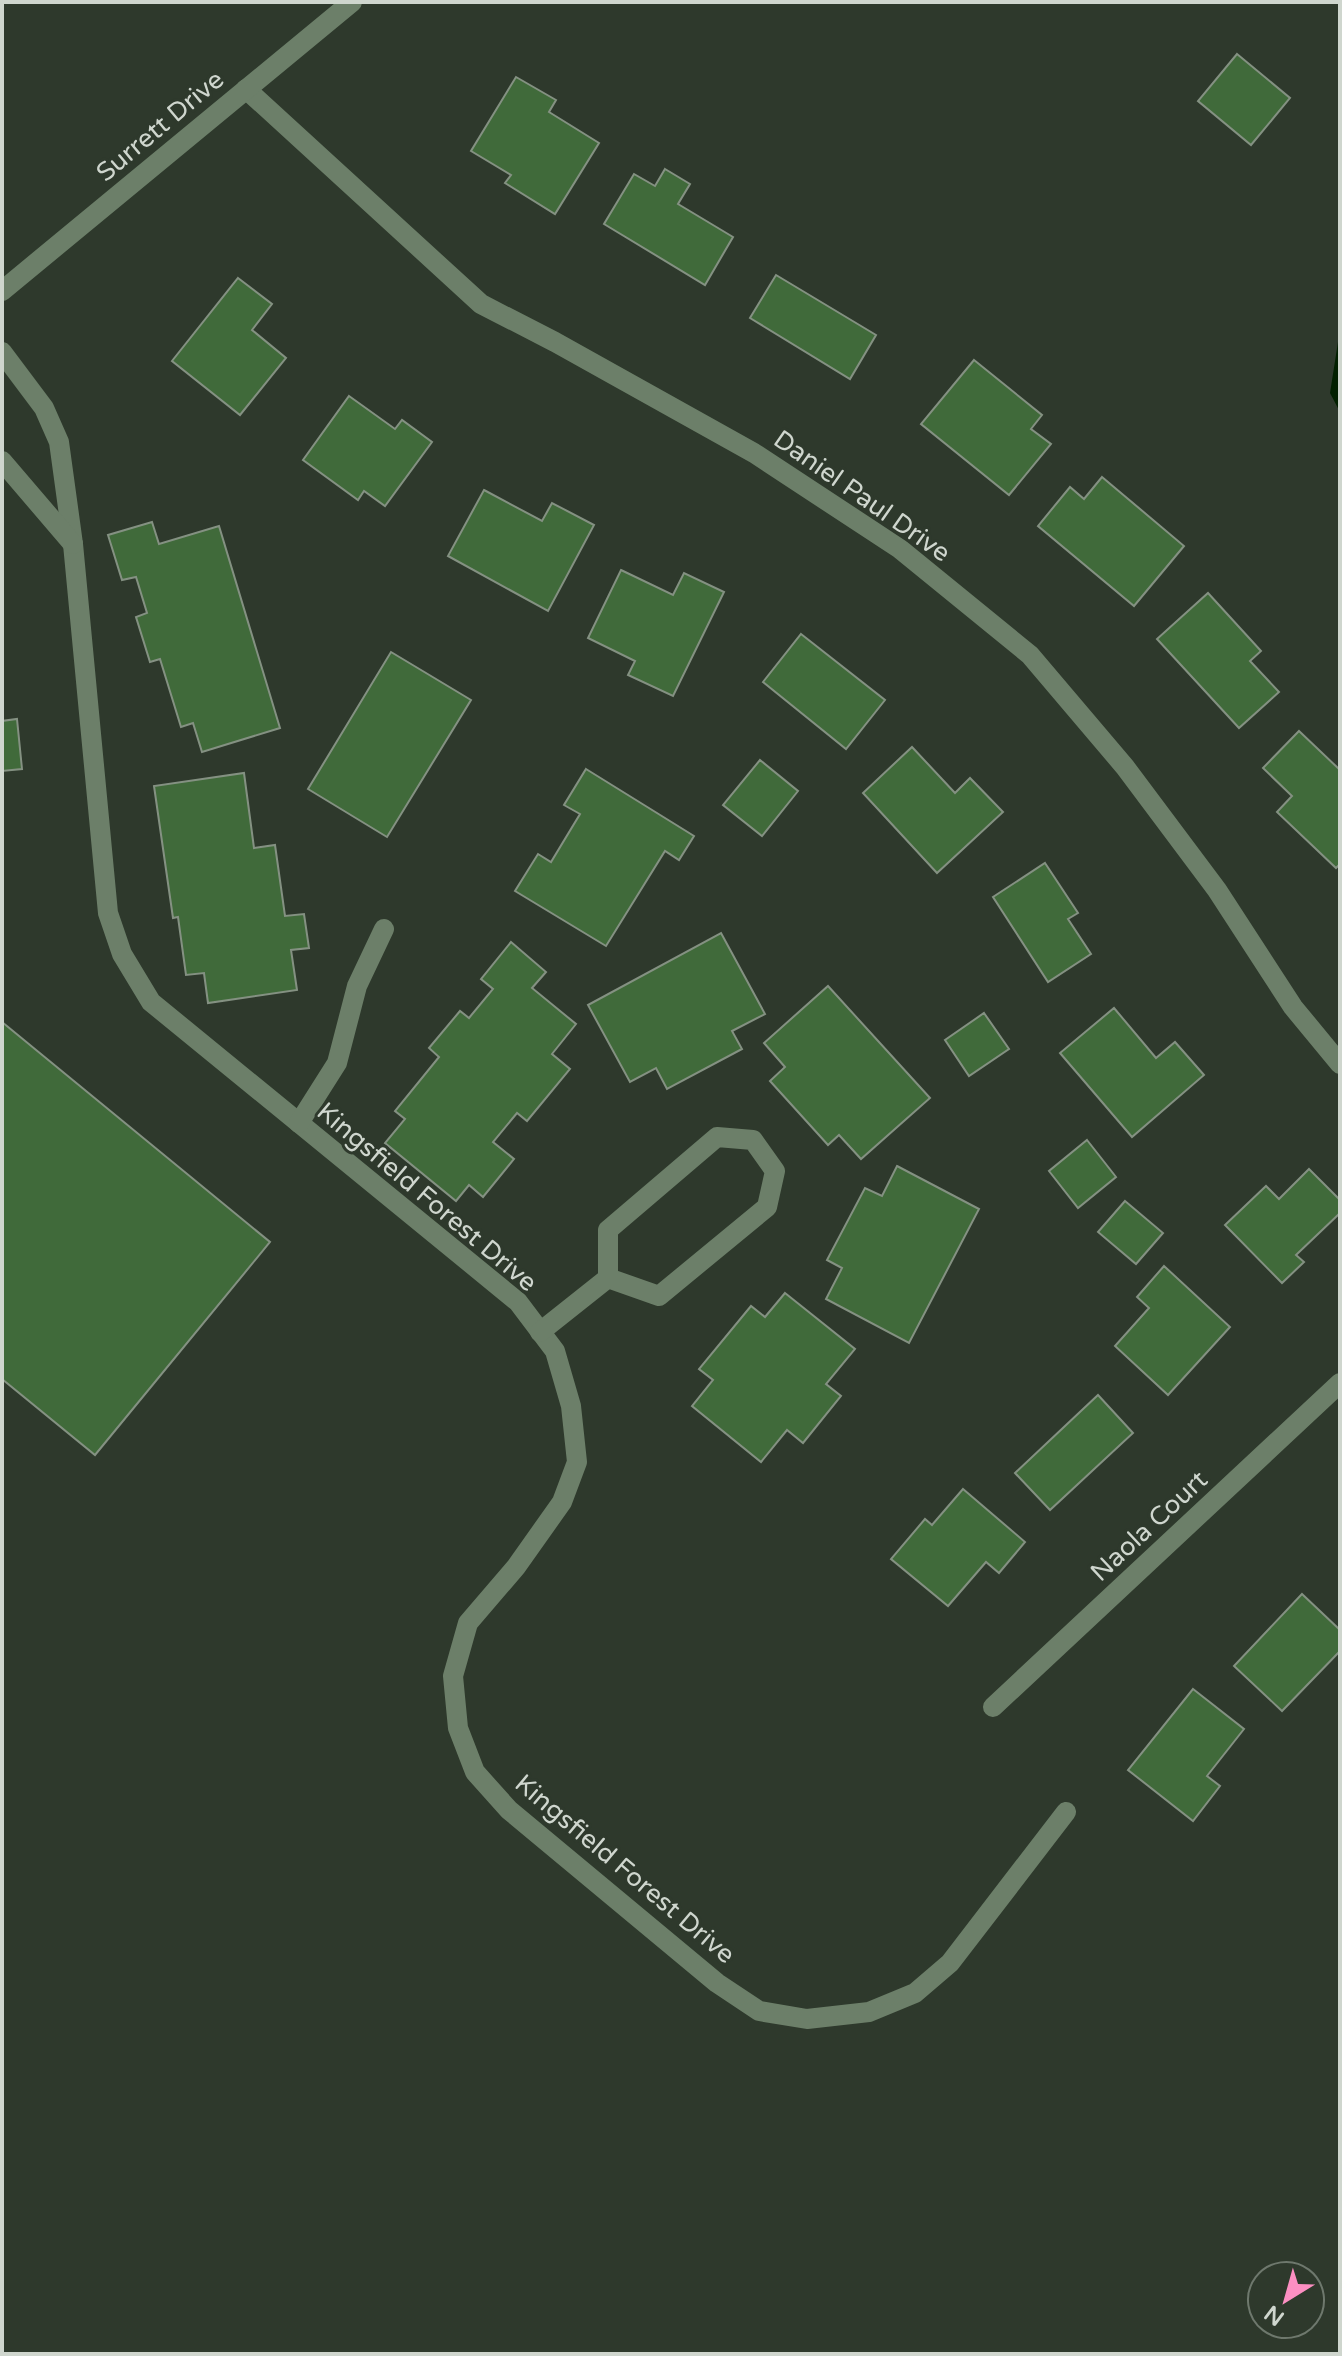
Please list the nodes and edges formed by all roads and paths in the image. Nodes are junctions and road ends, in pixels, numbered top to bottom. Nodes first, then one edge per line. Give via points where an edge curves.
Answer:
1 (352, 2) edge
2 (246, 89) junction
3 (2, 291) edge
4 (2, 352) edge
5 (2, 461) edge
6 (73, 544) junction
7 (384, 929) dead end
8 (1340, 1064) edge
9 (299, 1123) junction
10 (608, 1278) junction
11 (540, 1332) junction
12 (1340, 1383) edge
13 (993, 1707) dead end
14 (1066, 1812) dead end

1 - 2 street, Surrett Drive
2 - 3 street, Surrett Drive
2 - 8 street, Daniel Paul Drive via 481,304 754,453 900,549 1030,655 1125,767 1217,890 1293,1007
4 - 6 street, Kingsfield Forest Drive via 44,408 59,442
5 - 6 street
6 - 9 street, Kingsfield Forest Drive via 108,913 122,954 151,1002
7 - 9 street via 357,986 337,1063
9 - 11 street, Kingsfield Forest Drive via 518,1302
10 - 10 street via 608,1230 717,1137 753,1140 775,1171 767,1207 659,1296
10 - 11 street
11 - 14 street, Kingsfield Forest Drive via 555,1351 571,1406 577,1462 562,1502 468,1623 453,1676 458,1728 475,1772 509,1810 717,1983 759,2011 807,2019 869,2012 915,1993 950,1963
12 - 13 street, Naola Court

